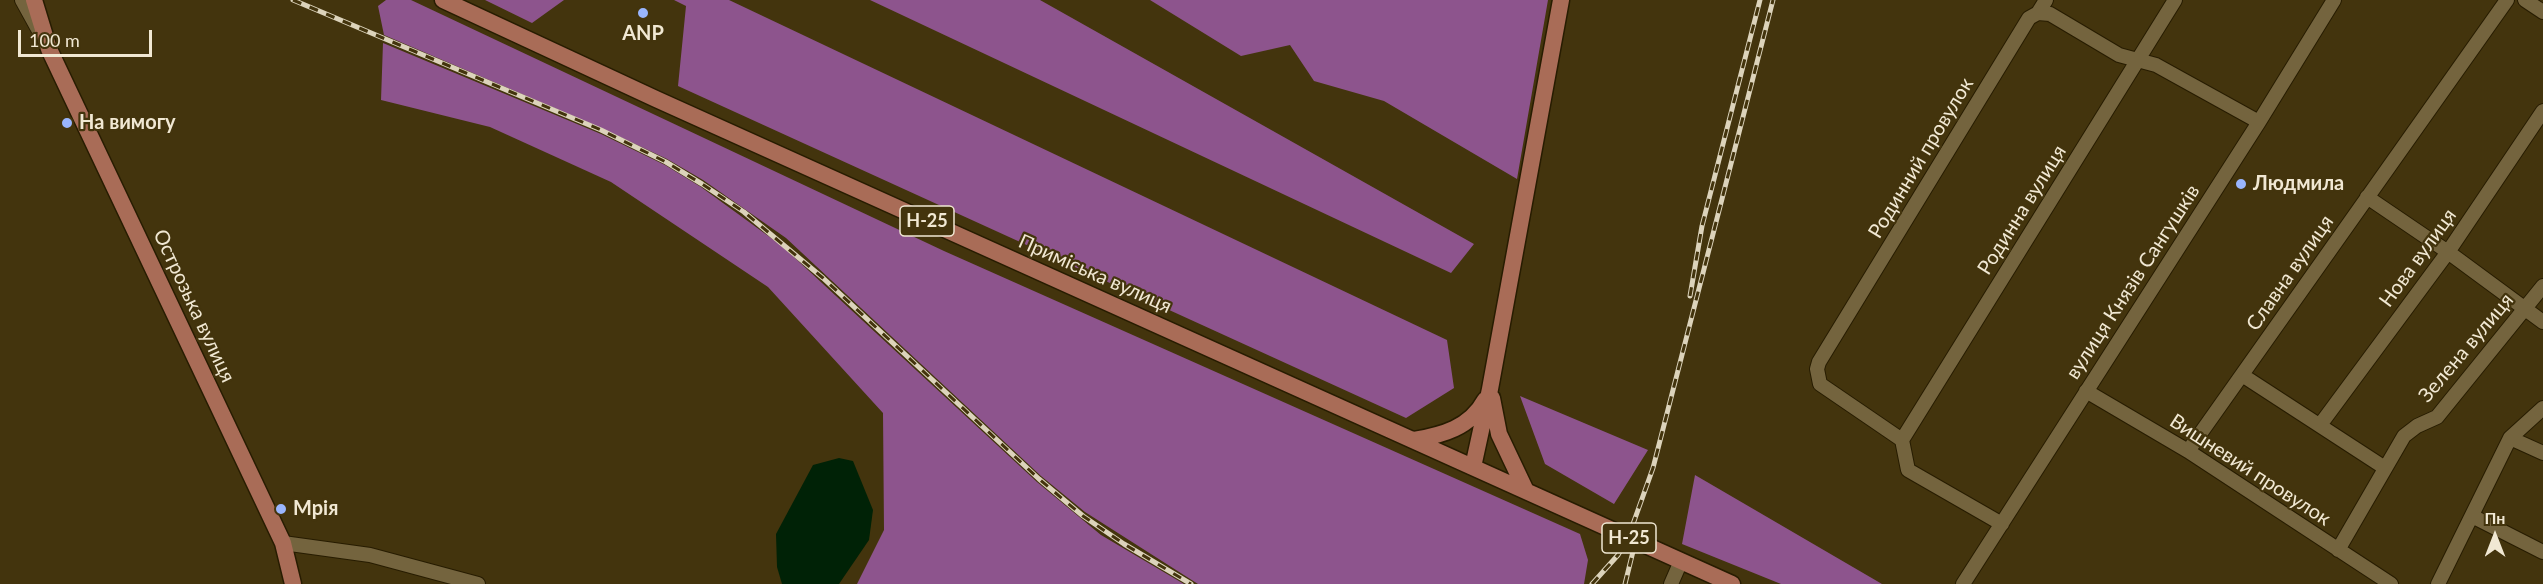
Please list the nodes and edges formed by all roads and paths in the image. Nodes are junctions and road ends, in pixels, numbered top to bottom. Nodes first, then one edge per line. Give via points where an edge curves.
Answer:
1 (22, 0) edge
2 (34, 0) edge
3 (443, 0) edge
4 (1561, 0) edge
5 (2046, 0) edge
6 (2175, 0) edge
7 (2334, 0) edge
8 (2507, 0) edge
9 (2525, 0) edge
10 (2543, 12) edge
11 (2038, 13) junction
12 (49, 49) junction
13 (2138, 60) junction
14 (2543, 111) edge
15 (2259, 122) junction
16 (2367, 197) junction
17 (2448, 252) junction
18 (2543, 286) edge
19 (2523, 308) junction
20 (2543, 322) edge
21 (2242, 375) junction
22 (1490, 389) junction
23 (2086, 391) junction
24 (2543, 408) edge
25 (2320, 425) junction
26 (2510, 438) junction
27 (1413, 440) junction
28 (1902, 440) junction
29 (2188, 452) junction
30 (2543, 453) edge
31 (1473, 467) junction
32 (2385, 468) junction
33 (1526, 491) junction
34 (2472, 516) junction
35 (2002, 524) junction
36 (283, 543) junction
37 (2338, 550) junction
38 (2543, 552) edge
39 (1681, 561) junction
40 (293, 584) edge
41 (473, 584) edge
42 (1671, 584) edge
43 (1732, 584) edge
44 (1963, 584) edge
45 (2391, 584) edge
46 (2438, 584) edge

1 - 12 street, Острозька вулиця
2 - 12 main road, Острозька вулиця
3 - 27 main road, Приміська вулиця / Н-25
4 - 22 main road
5 - 11 street, Родинний провулок
6 - 13 street, Родинна вулиця
7 - 15 street, вулиця Князів Сангушків
8 - 16 street, Славна вулиця
9 - 10 street
11 - 13 street via 2050,14 2120,55
11 - 28 street, Родинний провулок via 2029,18 1819,362 1820,384
12 - 36 main road, Острозька вулиця
13 - 15 street via 2156,64
13 - 28 street, Родинна вулиця
14 - 17 street, Нова вулиця
15 - 23 street, вулиця Князів Сангушків
16 - 17 street
16 - 21 street, Славна вулиця
17 - 19 street
17 - 25 street, Нова вулиця
18 - 19 street, Зелена вулиця
19 - 20 street
19 - 32 street, Зелена вулиця via 2437,417 2404,436
21 - 25 street
21 - 29 street, Славна вулиця
22 - 27 main road via 1471,419 1434,437
22 - 31 main road
22 - 33 main road via 1499,434
23 - 29 street, Вишневий провулок
23 - 35 street, вулиця Князів Сангушків
24 - 26 street
25 - 32 street
26 - 30 street
26 - 34 street
27 - 31 main road, Приміська вулиця / Н-25
28 - 35 street via 1908,470
29 - 37 street, Вишневий провулок
31 - 33 main road, Приміська вулиця / Н-25
32 - 37 street, Зелена вулиця
33 - 39 main road, Приміська вулиця / Н-25
34 - 38 street
34 - 46 street
35 - 44 street, вулиця Князів Сангушків
36 - 40 main road, Острозька вулиця
36 - 41 street via 370,555
37 - 45 street, Вишневий провулок
39 - 42 street
39 - 43 main road, Приміська вулиця / Н-25

